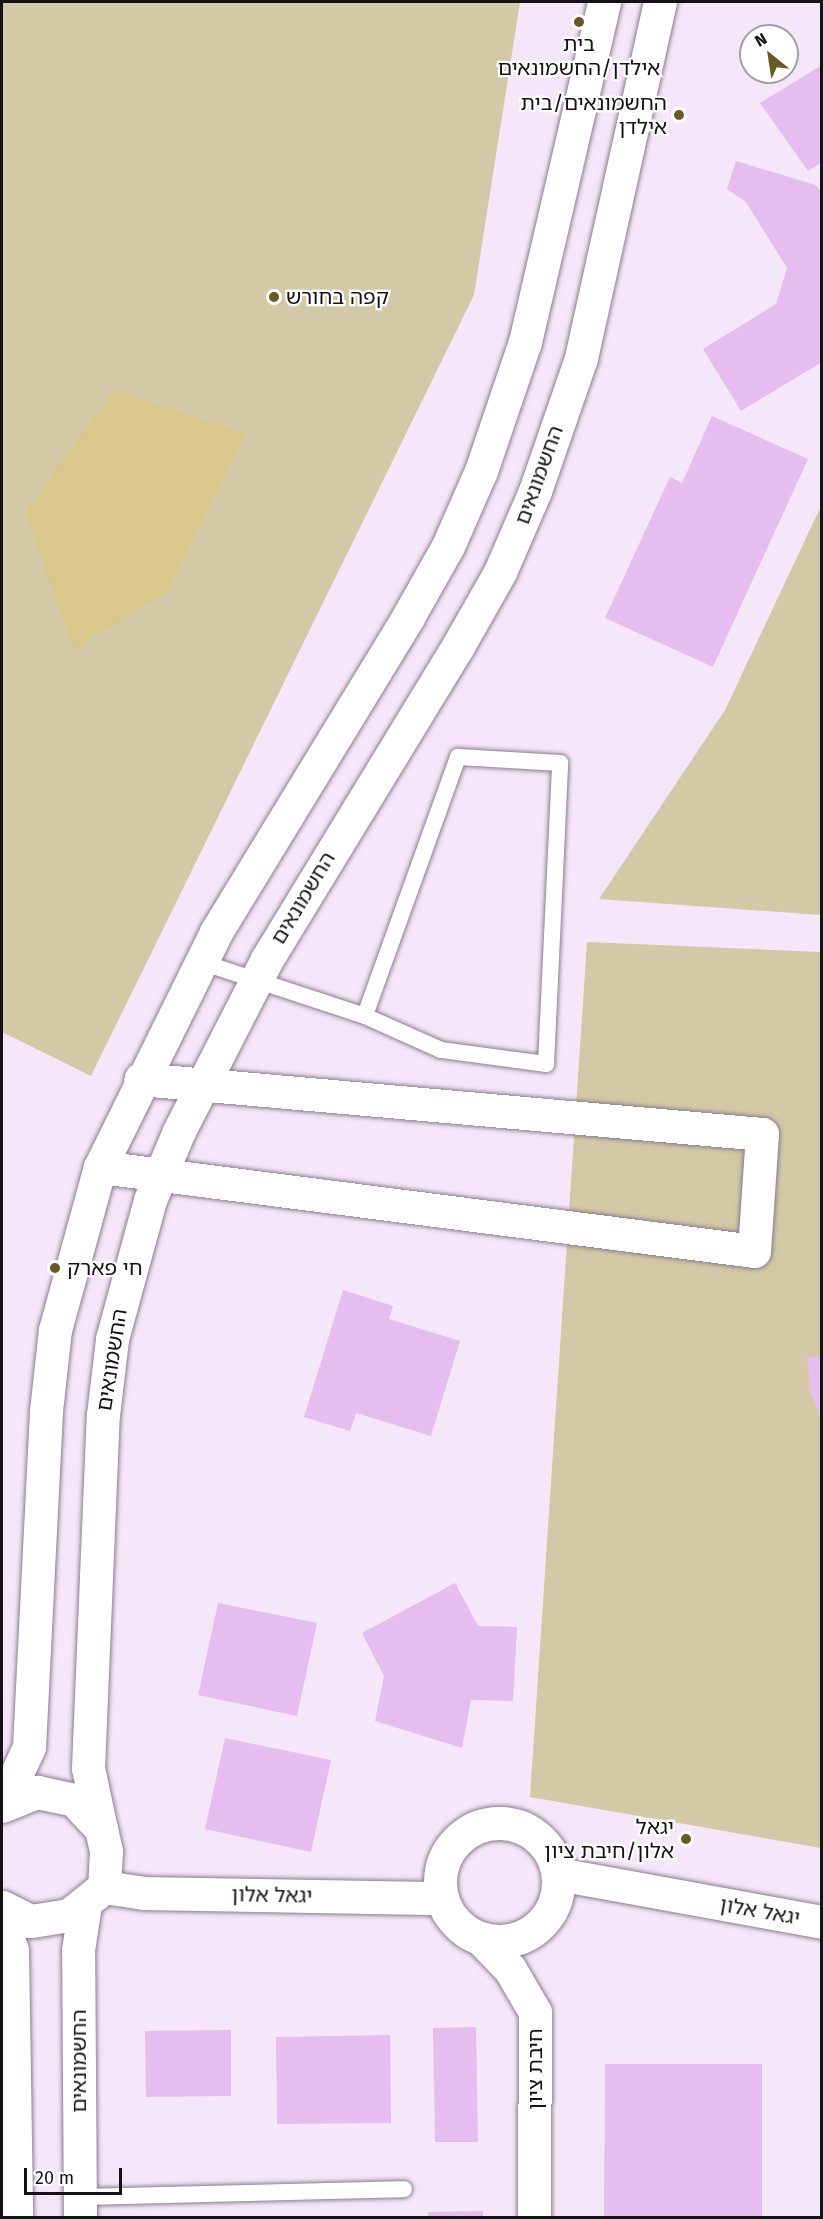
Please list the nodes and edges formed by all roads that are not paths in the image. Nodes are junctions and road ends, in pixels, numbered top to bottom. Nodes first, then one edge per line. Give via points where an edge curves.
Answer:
1 (604, 2) edge
2 (660, 2) edge
3 (201, 962) junction
4 (254, 984) junction
5 (365, 1016) junction
6 (140, 1079) junction
7 (201, 1087) junction
8 (100, 1167) junction
9 (161, 1174) junction
10 (2, 1805) edge
11 (100, 1829) junction
12 (558, 1874) junction
13 (94, 1896) junction
14 (442, 1898) junction
15 (2, 1907) edge
16 (2, 1921) edge
17 (822, 1922) edge
18 (481, 1939) junction
19 (9, 2095) edge
20 (404, 2189) dead end
21 (80, 2207) edge
22 (16, 2217) edge
23 (534, 2217) edge

1 - 3 street via 525,342 481,471 408,617
2 - 4 street, החשמונאים via 581,358 535,491 500,572 458,646
3 - 4 lane
3 - 6 street
4 - 5 lane
4 - 7 street, החשמונאים
5 - 5 lane via 441,1050 546,1064 560,763 458,757
6 - 7 street
6 - 8 street
7 - 9 street, החשמונאים
7 - 9 street via 762,1134 754,1251
8 - 9 street
8 - 10 street via 55,1330 46,1411 29,1747
9 - 11 street, החשמונאים via 120,1304 103,1415 88,1768
10 - 11 street via 36,1792 56,1794 74,1800
11 - 13 street, החשמונאים via 106,1851
12 - 14 street via 541,1840 507,1823 487,1824 454,1844 444,1860
12 - 17 street, יגאל אלון
12 - 18 street via 557,1893 537,1927 501,1941
13 - 14 street, יגאל אלון via 144,1893
13 - 15 street via 50,1921 30,1921
13 - 21 street, החשמונאים via 78,1950
14 - 18 street via 463,1930
16 - 19 street via 12,1950
18 - 23 street, חיבת ציון via 510,1969 535,2012
19 - 22 street
20 - 21 lane

